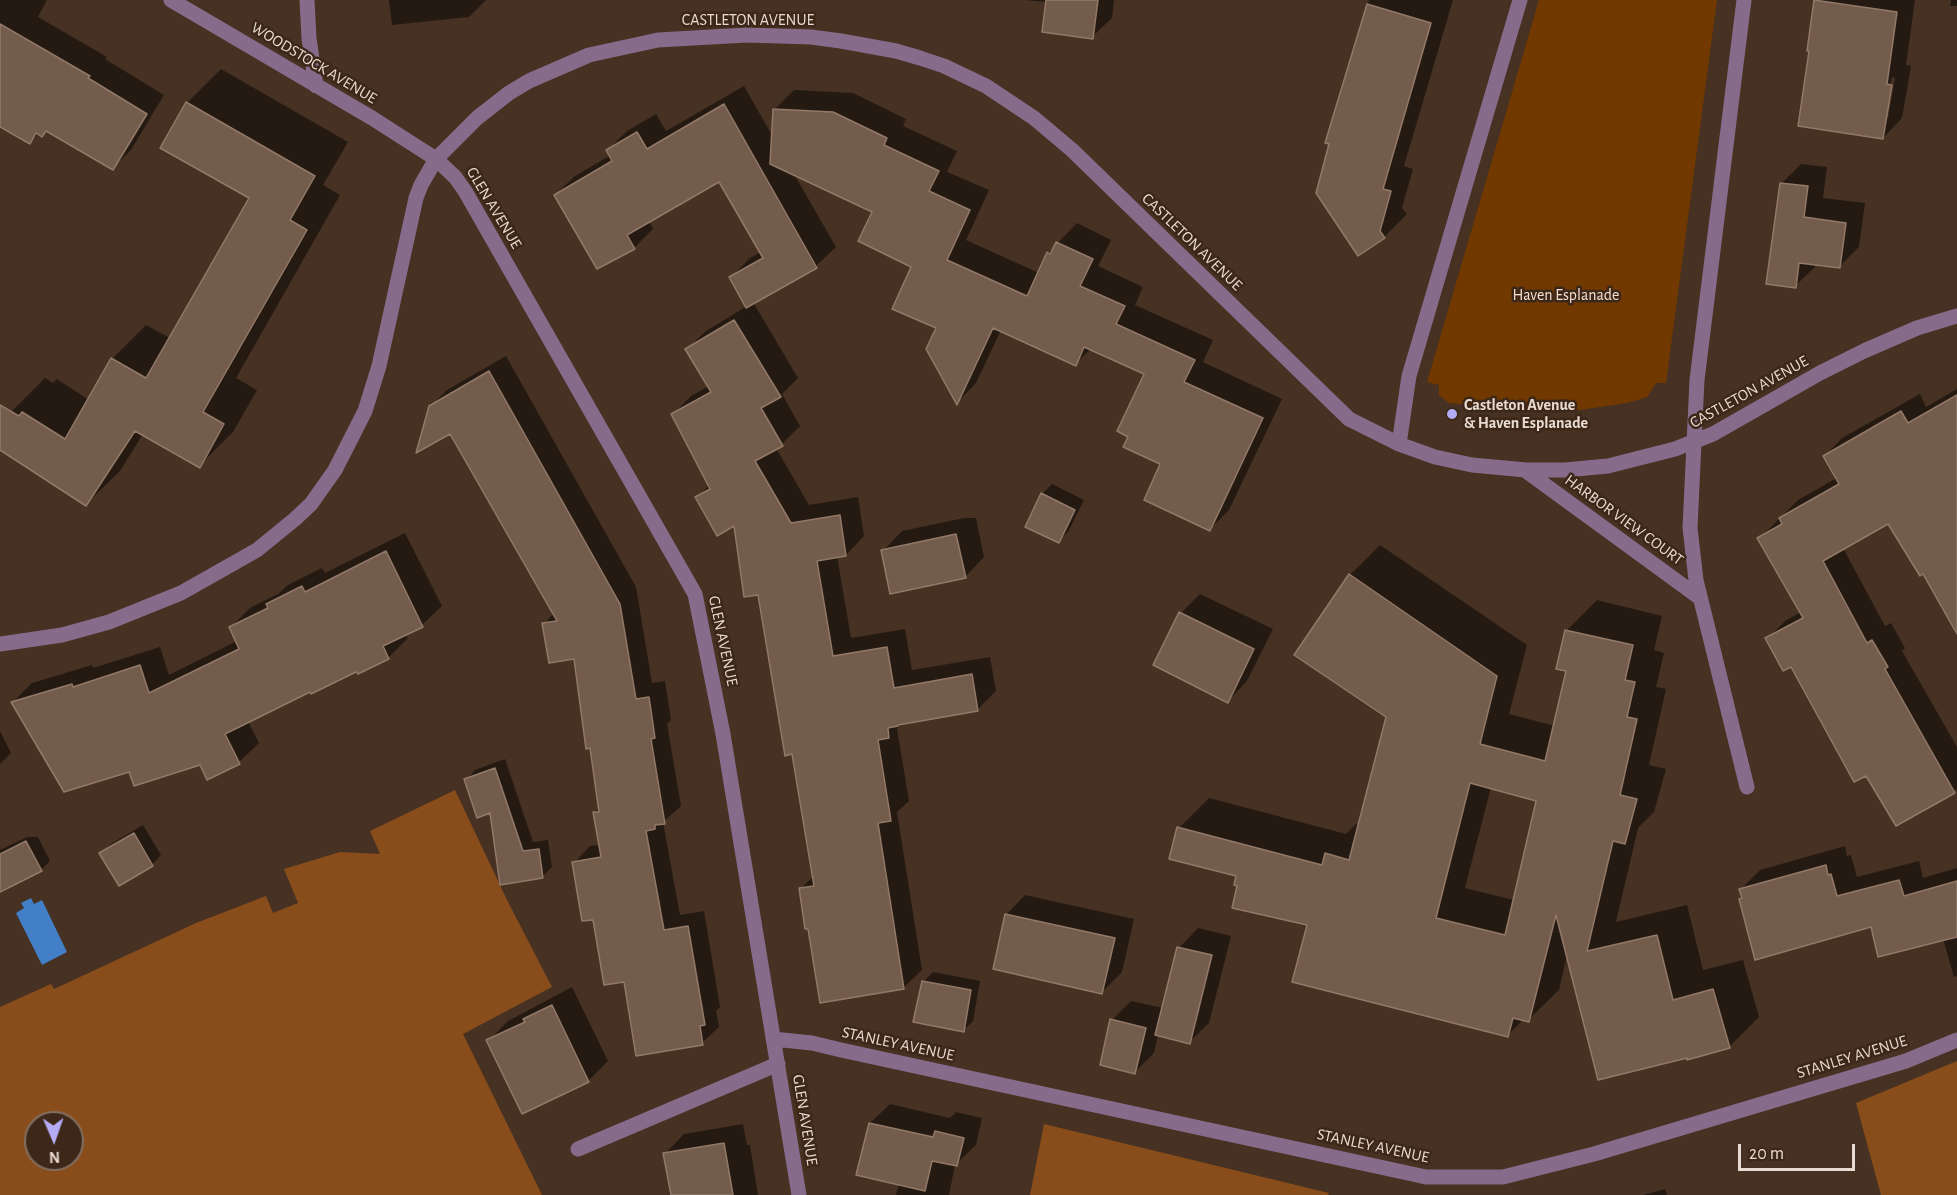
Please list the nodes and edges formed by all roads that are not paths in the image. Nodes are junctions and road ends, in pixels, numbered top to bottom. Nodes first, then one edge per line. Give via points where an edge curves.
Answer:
1 (171, 0) edge
2 (307, 0) edge
3 (1520, 0) edge
4 (1744, 0) edge
5 (316, 86) junction
6 (436, 159) junction
7 (1957, 316) edge
8 (1694, 442) junction
9 (1399, 444) junction
10 (1526, 470) junction
11 (1700, 598) junction
12 (0, 644) edge
13 (1747, 787) dead end
14 (773, 1039) junction
15 (1957, 1040) edge
16 (778, 1064) junction
17 (578, 1149) dead end
18 (799, 1195) edge

1 - 5 street, WOODSTOCK AVENUE
2 - 5 street
3 - 9 street via 1409,376
4 - 8 street via 1697,380
5 - 6 street, WOODSTOCK AVENUE
6 - 9 street, CASTLETON AVENUE via 509,93 550,71 610,49 658,40 780,36 841,40 920,58 986,86 1054,133 1339,411 1361,427
6 - 12 street, CASTLETON AVENUE via 417,198 365,411 335,470 311,504 257,550 181,593 70,633
6 - 14 street, GLEN AVENUE via 465,191 695,594 723,734
7 - 8 street, CASTLETON AVENUE via 1864,351
8 - 10 street, CASTLETON AVENUE via 1608,466
8 - 11 street, HARBOR VIEW COURT via 1690,528
9 - 10 street, CASTLETON AVENUE via 1472,465
10 - 11 street, HARBOR VIEW COURT
11 - 13 street, HARBOR VIEW COURT
14 - 15 street, STANLEY AVENUE via 832,1047 1426,1177 1503,1177 1594,1154 1906,1061
14 - 16 street, GLEN AVENUE
16 - 17 street
16 - 18 street, GLEN AVENUE

